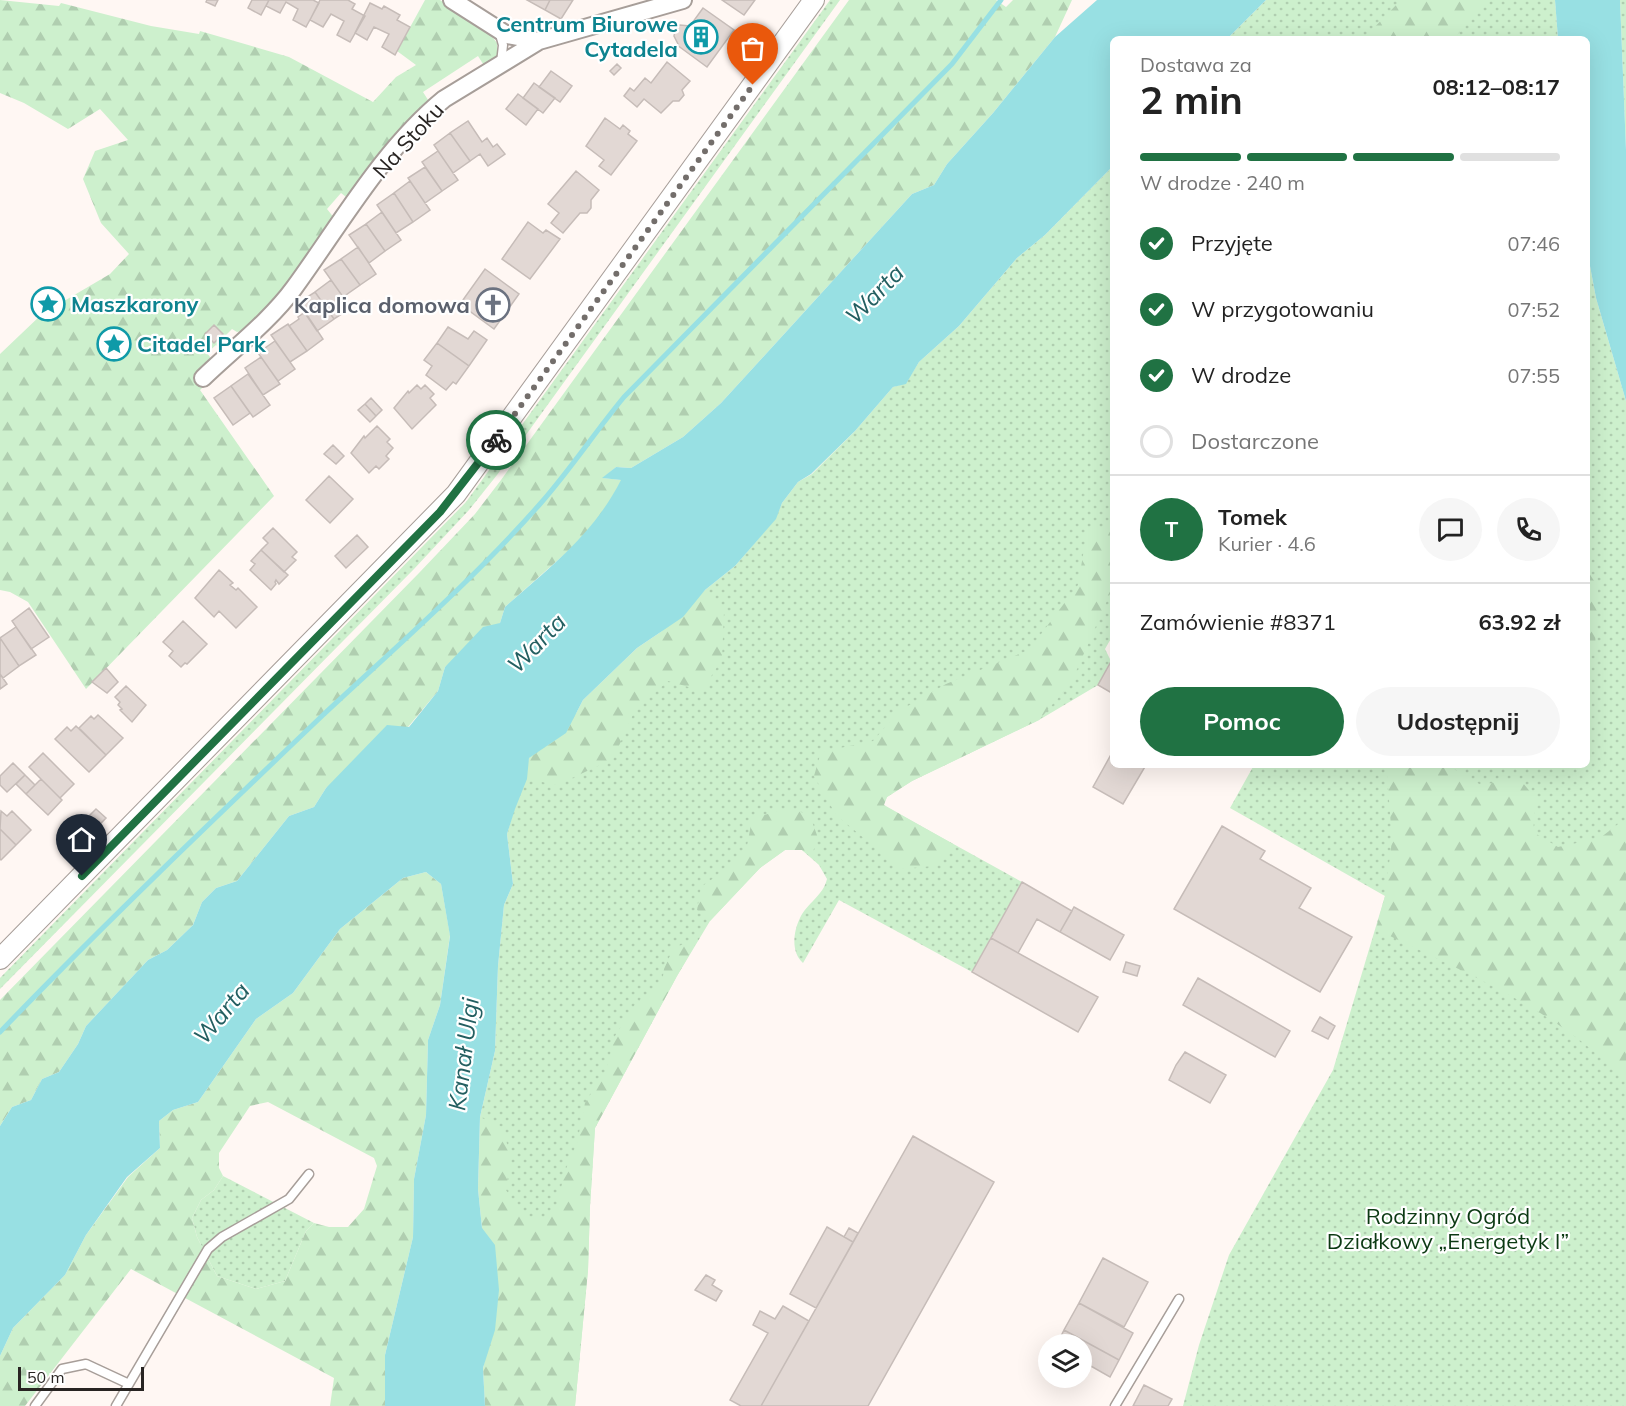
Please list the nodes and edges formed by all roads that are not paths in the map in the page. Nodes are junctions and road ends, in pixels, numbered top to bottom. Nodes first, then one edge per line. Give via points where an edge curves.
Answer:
1 (452, 0) edge
2 (683, 0) edge
3 (814, 0) edge
4 (499, 31) junction
5 (539, 41) junction
6 (501, 65) junction
7 (202, 378) dead end
8 (0, 959) edge
9 (309, 1174) dead end
10 (1179, 1299) dead end
11 (129, 1384) junction
12 (35, 1406) edge
13 (116, 1406) edge
14 (1115, 1406) edge

1 - 4 street
2 - 5 street, Na Stoku
3 - 8 street via 456,494
4 - 5 street
4 - 6 lane via 503,45
5 - 6 street, Na Stoku
6 - 7 street, Na Stoku via 432,108 387,159 283,302
9 - 11 lane via 289,1199 208,1249
10 - 14 lane
11 - 12 lane via 86,1364 62,1370
11 - 13 lane

